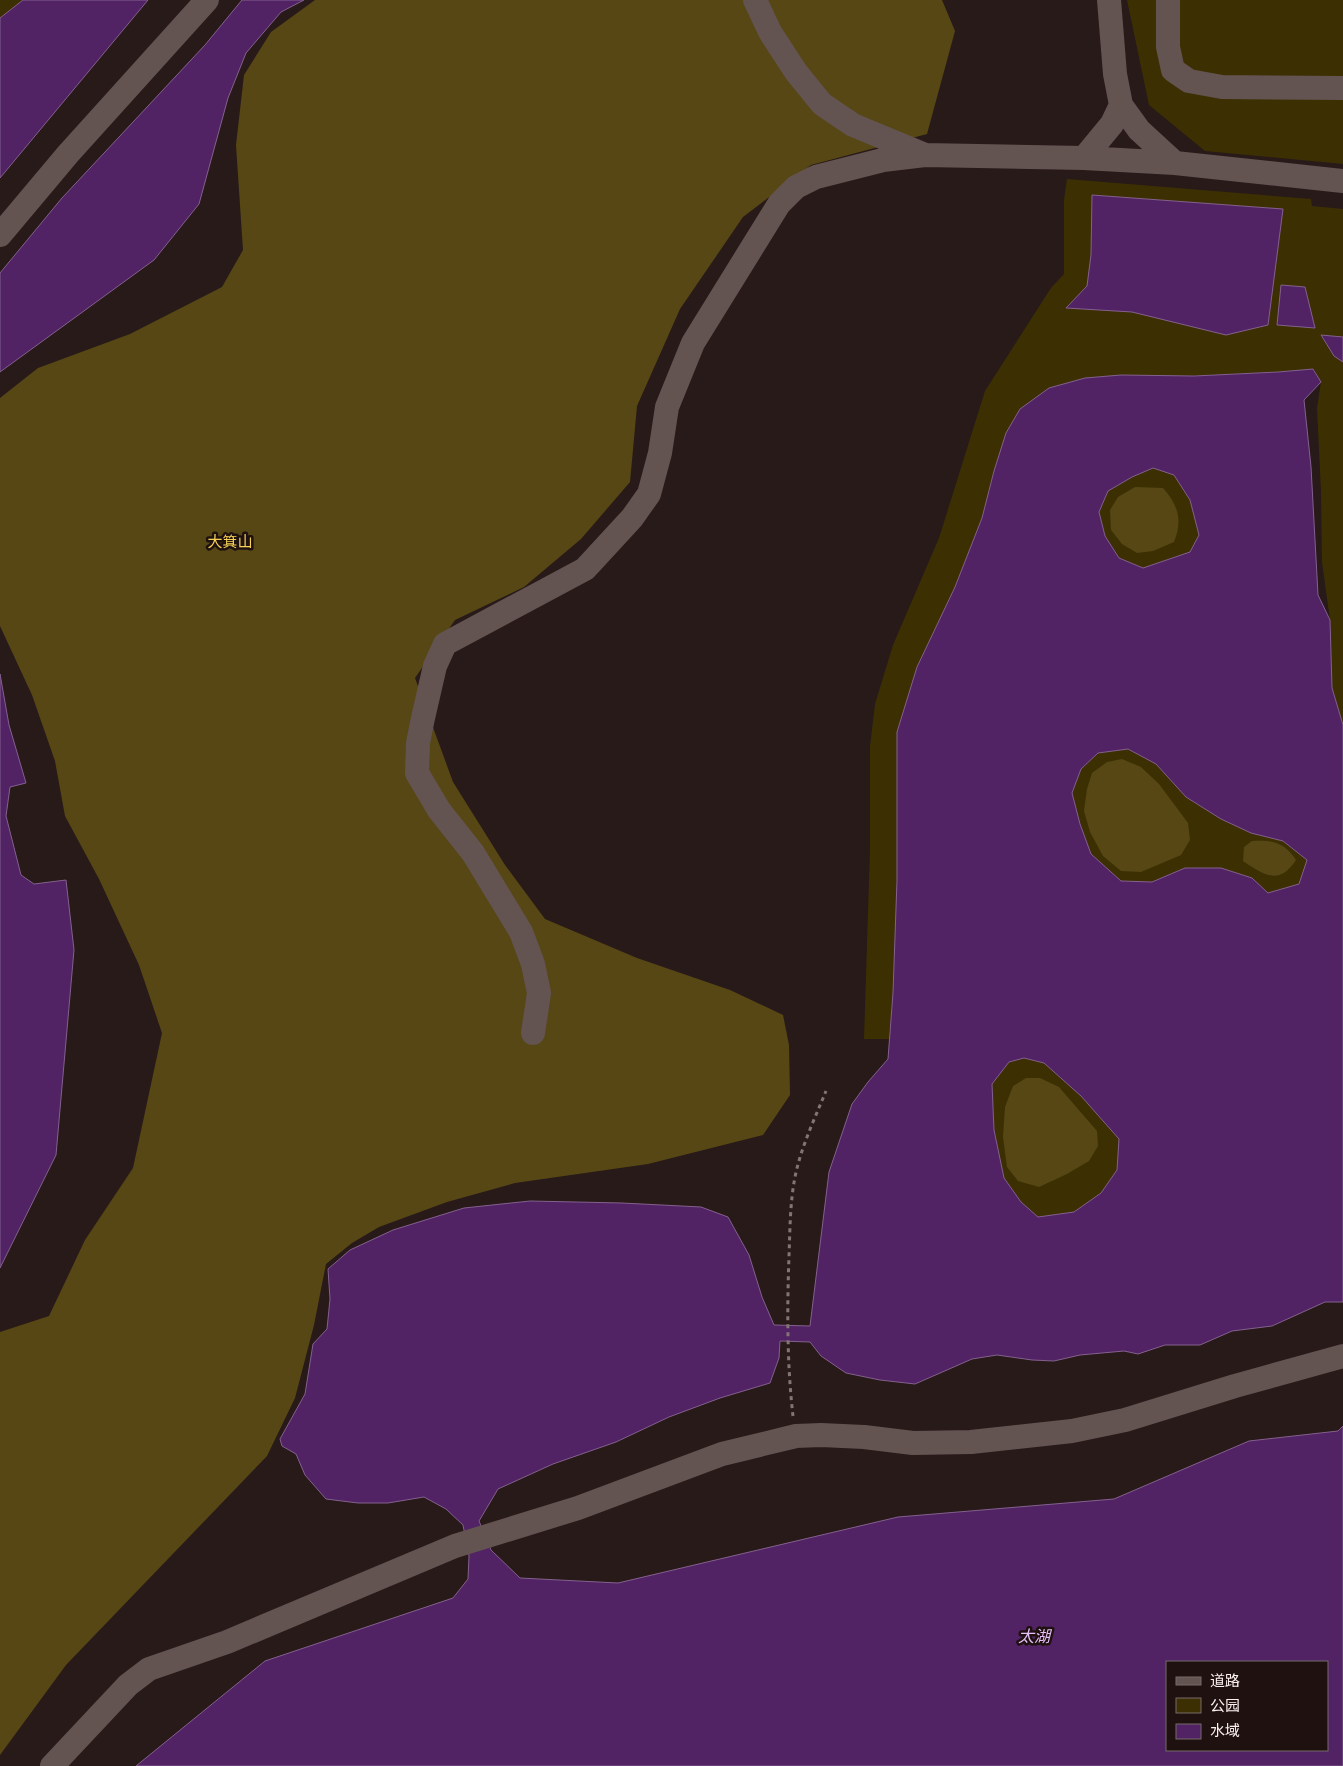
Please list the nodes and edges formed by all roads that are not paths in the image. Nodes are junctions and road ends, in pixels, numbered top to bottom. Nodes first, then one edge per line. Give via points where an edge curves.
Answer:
1 (206, 0) edge
2 (755, 0) edge
3 (1109, 0) edge
4 (1168, 0) edge
5 (1343, 88) edge
6 (1121, 105) junction
7 (925, 155) junction
8 (1084, 158) junction
9 (1175, 163) junction
10 (1343, 181) edge
11 (0, 235) edge
12 (533, 1033) dead end
13 (1343, 1356) edge
14 (52, 1766) edge

1 - 11 street
2 - 7 street via 770,32 822,104 854,124
3 - 6 street
4 - 5 street via 1168,47 1173,70 1189,81 1222,87
6 - 8 street via 1112,124
6 - 9 street via 1139,130
7 - 8 street
7 - 12 street via 883,160 816,177 796,187 779,204 693,342 667,407 650,494 585,569 445,644 435,666 418,743 418,773 438,810 473,853 520,932 533,964 539,993
8 - 9 street
9 - 10 street
13 - 14 street via 1125,1420 1072,1432 972,1442 913,1443 864,1437 796,1436 722,1454 578,1508 455,1546 227,1642 149,1669 128,1685

